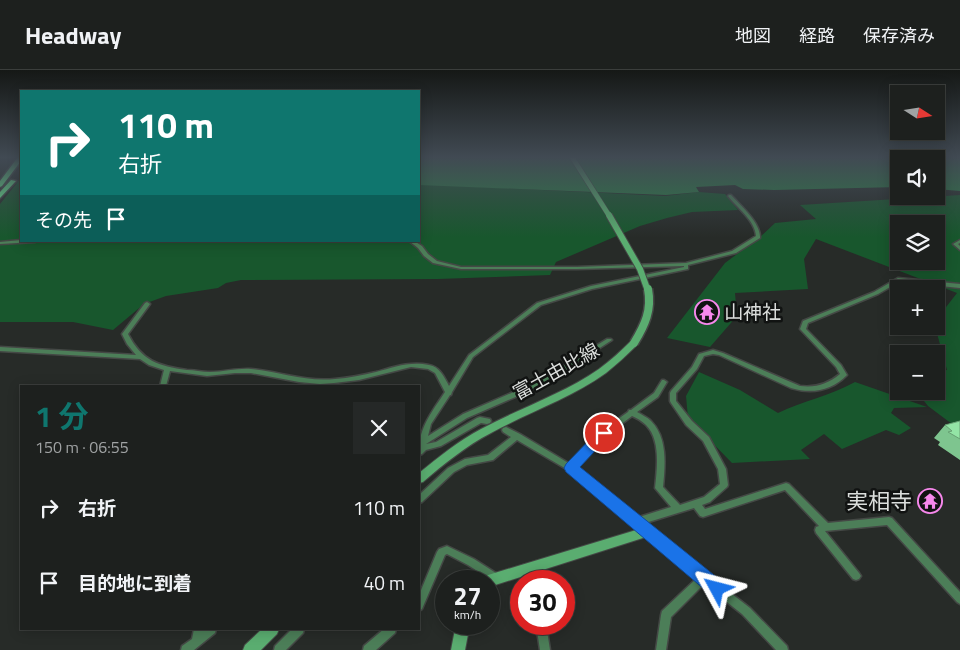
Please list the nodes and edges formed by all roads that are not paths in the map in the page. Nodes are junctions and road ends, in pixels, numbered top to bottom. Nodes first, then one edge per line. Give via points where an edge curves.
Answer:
1 (9, 184) edge
2 (589, 184) edge
3 (0, 196) edge
4 (730, 196) dead end
5 (960, 241) edge
6 (20, 242) edge
7 (412, 242) edge
8 (0, 243) edge
9 (960, 249) edge
10 (686, 264) junction
11 (960, 286) edge
12 (147, 304) dead end
13 (609, 340) dead end
14 (0, 349) edge
15 (140, 358) junction
16 (167, 370) junction
17 (664, 382) dead end
18 (163, 385) edge
19 (449, 393) junction
20 (631, 412) junction
21 (488, 421) dead end
22 (506, 430) dead end
23 (516, 436) junction
24 (421, 448) edge
25 (571, 468) junction
26 (420, 478) edge
27 (420, 499) edge
28 (696, 504) junction
29 (678, 509) junction
30 (636, 522) junction
31 (826, 527) junction
32 (646, 532) junction
33 (524, 569) joint
34 (480, 570) edge
35 (856, 576) dead end
36 (500, 577) edge
37 (703, 578) junction
38 (960, 598) edge
39 (420, 604) edge
40 (199, 630) edge
41 (210, 630) edge
42 (271, 630) edge
43 (298, 630) edge
44 (389, 630) edge
45 (461, 635) edge
46 (543, 635) edge
47 (193, 646) edge
48 (186, 650) edge
49 (250, 650) edge
50 (280, 650) edge
51 (368, 650) edge
52 (458, 650) edge
53 (545, 650) edge
54 (661, 650) edge
55 (783, 650) edge

1 - 3 highway
2 - 26 main road, 富士由比線, bridge via 648,286 649,313 634,343 602,372 485,432 451,453
4 - 10 street via 756,226 758,237 734,252
5 - 9 street via 955,244
6 - 8 street
7 - 10 street via 435,262 461,268
10 - 19 street via 686,268 591,288 539,304 471,356
11 - 28 street via 898,280 876,293 804,322 803,329 840,366 844,375 835,383 812,390 798,388 721,354 701,355 695,368 673,393 673,401 706,439 722,469 724,485 707,500
12 - 15 street via 125,334
13 - 24 street via 541,383 465,416
14 - 15 street
15 - 16 street
16 - 18 street
16 - 19 street via 212,374 244,371 326,382 348,381 411,365 438,372
17 - 20 street via 656,395
19 - 24 street via 428,424
20 - 25 street via 604,433
20 - 29 street via 652,428 660,449 659,488
21 - 24 street via 480,420 438,444
22 - 23 street
23 - 25 street
23 - 27 street via 490,458 465,462 451,470
25 - 30 street
28 - 29 street
28 - 31 street via 702,513 786,486
29 - 30 street
30 - 32 street
31 - 35 street via 819,530
31 - 38 street via 889,522
32 - 33 main road
32 - 37 street
33 - 36 main road
34 - 39 street via 447,550 442,552
37 - 54 street via 666,615
37 - 55 street via 746,611
40 - 47 street
41 - 47 street
42 - 49 main road
43 - 50 street
44 - 51 street
45 - 52 main road
46 - 53 street
47 - 48 street

